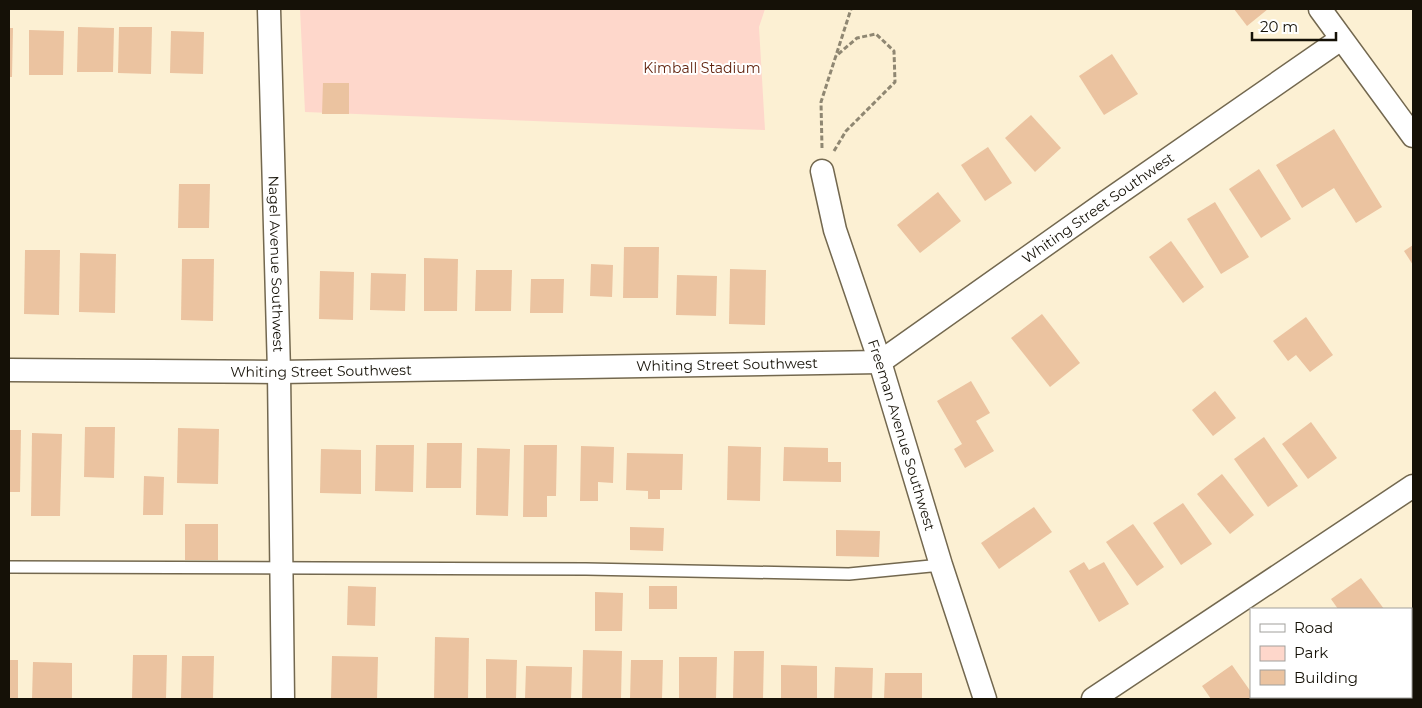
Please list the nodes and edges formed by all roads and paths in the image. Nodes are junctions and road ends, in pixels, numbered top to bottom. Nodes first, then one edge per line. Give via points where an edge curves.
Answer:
1 (269, 9) edge
2 (851, 9) edge
3 (1320, 9) edge
4 (1341, 39) junction
5 (836, 56) junction
6 (1413, 136) edge
7 (822, 171) junction
8 (880, 362) junction
9 (9, 370) edge
10 (279, 372) junction
11 (1413, 486) edge
12 (941, 565) junction
13 (9, 567) edge
14 (281, 569) junction
15 (283, 699) edge
16 (985, 699) edge
17 (1093, 699) edge

1 - 10 street, Nagel Avenue Southwest
2 - 5 path
3 - 4 street
4 - 6 street
4 - 8 street, Whiting Street Southwest
5 - 7 path via 821,102
5 - 7 path via 857,38 876,34 894,51 894,82 846,131
7 - 8 street, Freeman Avenue Southwest via 835,230
8 - 10 street, Whiting Street Southwest
8 - 12 street, Freeman Avenue Southwest
9 - 10 street, Whiting Street Southwest
10 - 14 street, Nagel Avenue Southwest
11 - 17 street
12 - 14 lane via 849,574 576,569
12 - 16 street, Freeman Avenue Southwest
13 - 14 lane
14 - 15 street, Nagel Avenue Southwest

